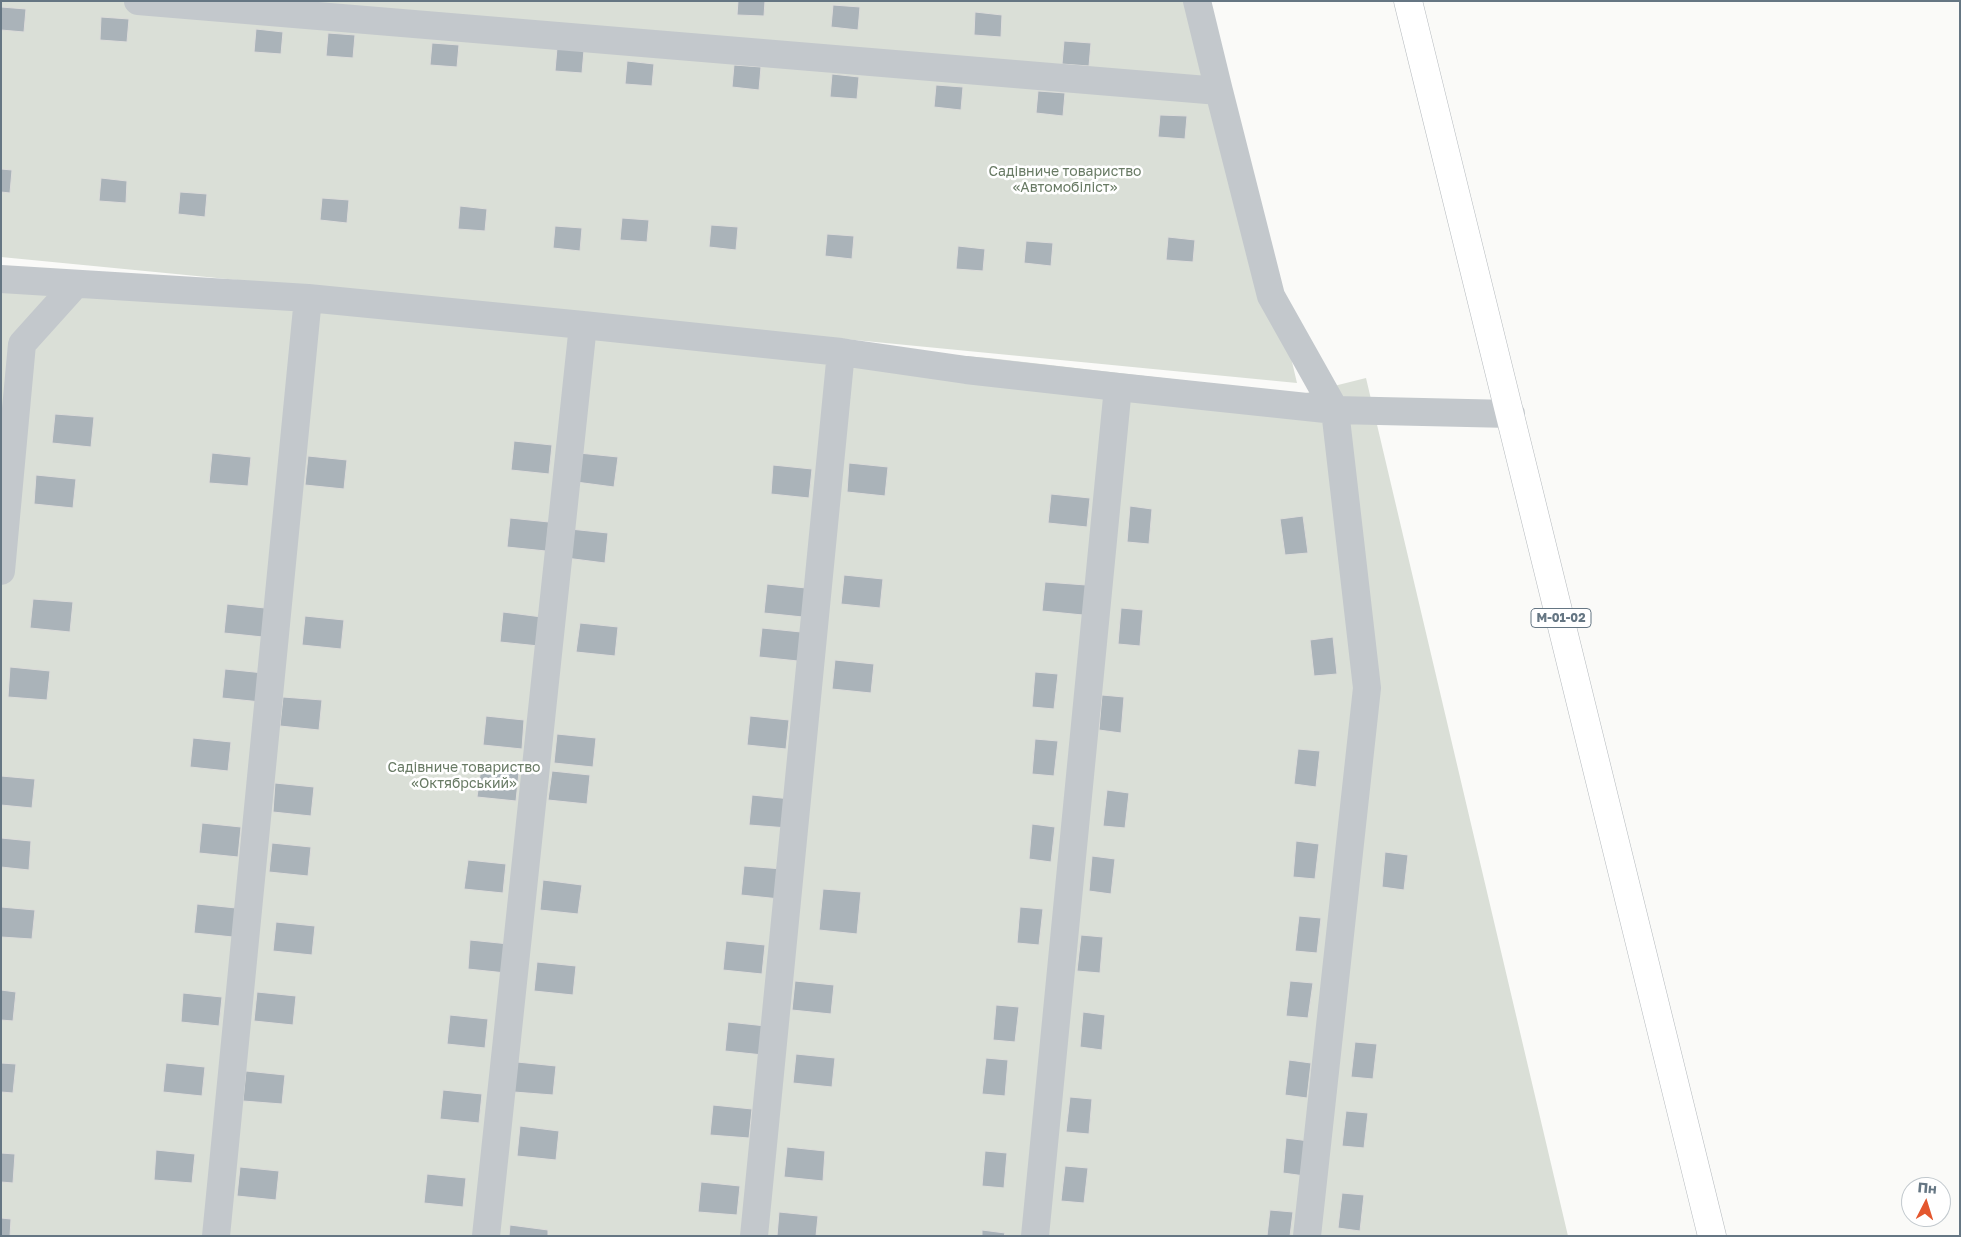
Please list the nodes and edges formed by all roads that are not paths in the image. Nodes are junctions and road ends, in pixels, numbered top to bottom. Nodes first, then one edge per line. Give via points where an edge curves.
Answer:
1 (138, 1) edge
2 (1197, 1) edge
3 (1408, 1) edge
4 (1219, 91) junction
5 (1, 279) edge
6 (76, 284) junction
7 (308, 298) junction
8 (583, 325) junction
9 (841, 352) junction
10 (1118, 387) junction
11 (1335, 410) junction
12 (1511, 414) junction
13 (1, 571) edge
14 (216, 1236) edge
15 (486, 1236) edge
16 (754, 1236) edge
17 (1035, 1236) edge
18 (1307, 1236) edge
19 (1712, 1236) edge

1 - 4 street
2 - 4 street
3 - 12 main road, М-01-02
4 - 11 street via 1271,296
5 - 6 street
6 - 7 street
6 - 13 street via 22,344
7 - 8 street
7 - 14 street
8 - 9 street
8 - 15 street
9 - 10 street
9 - 16 street
10 - 11 street
10 - 17 street
11 - 12 street
11 - 18 street via 1367,688
12 - 19 main road, М-01-02

